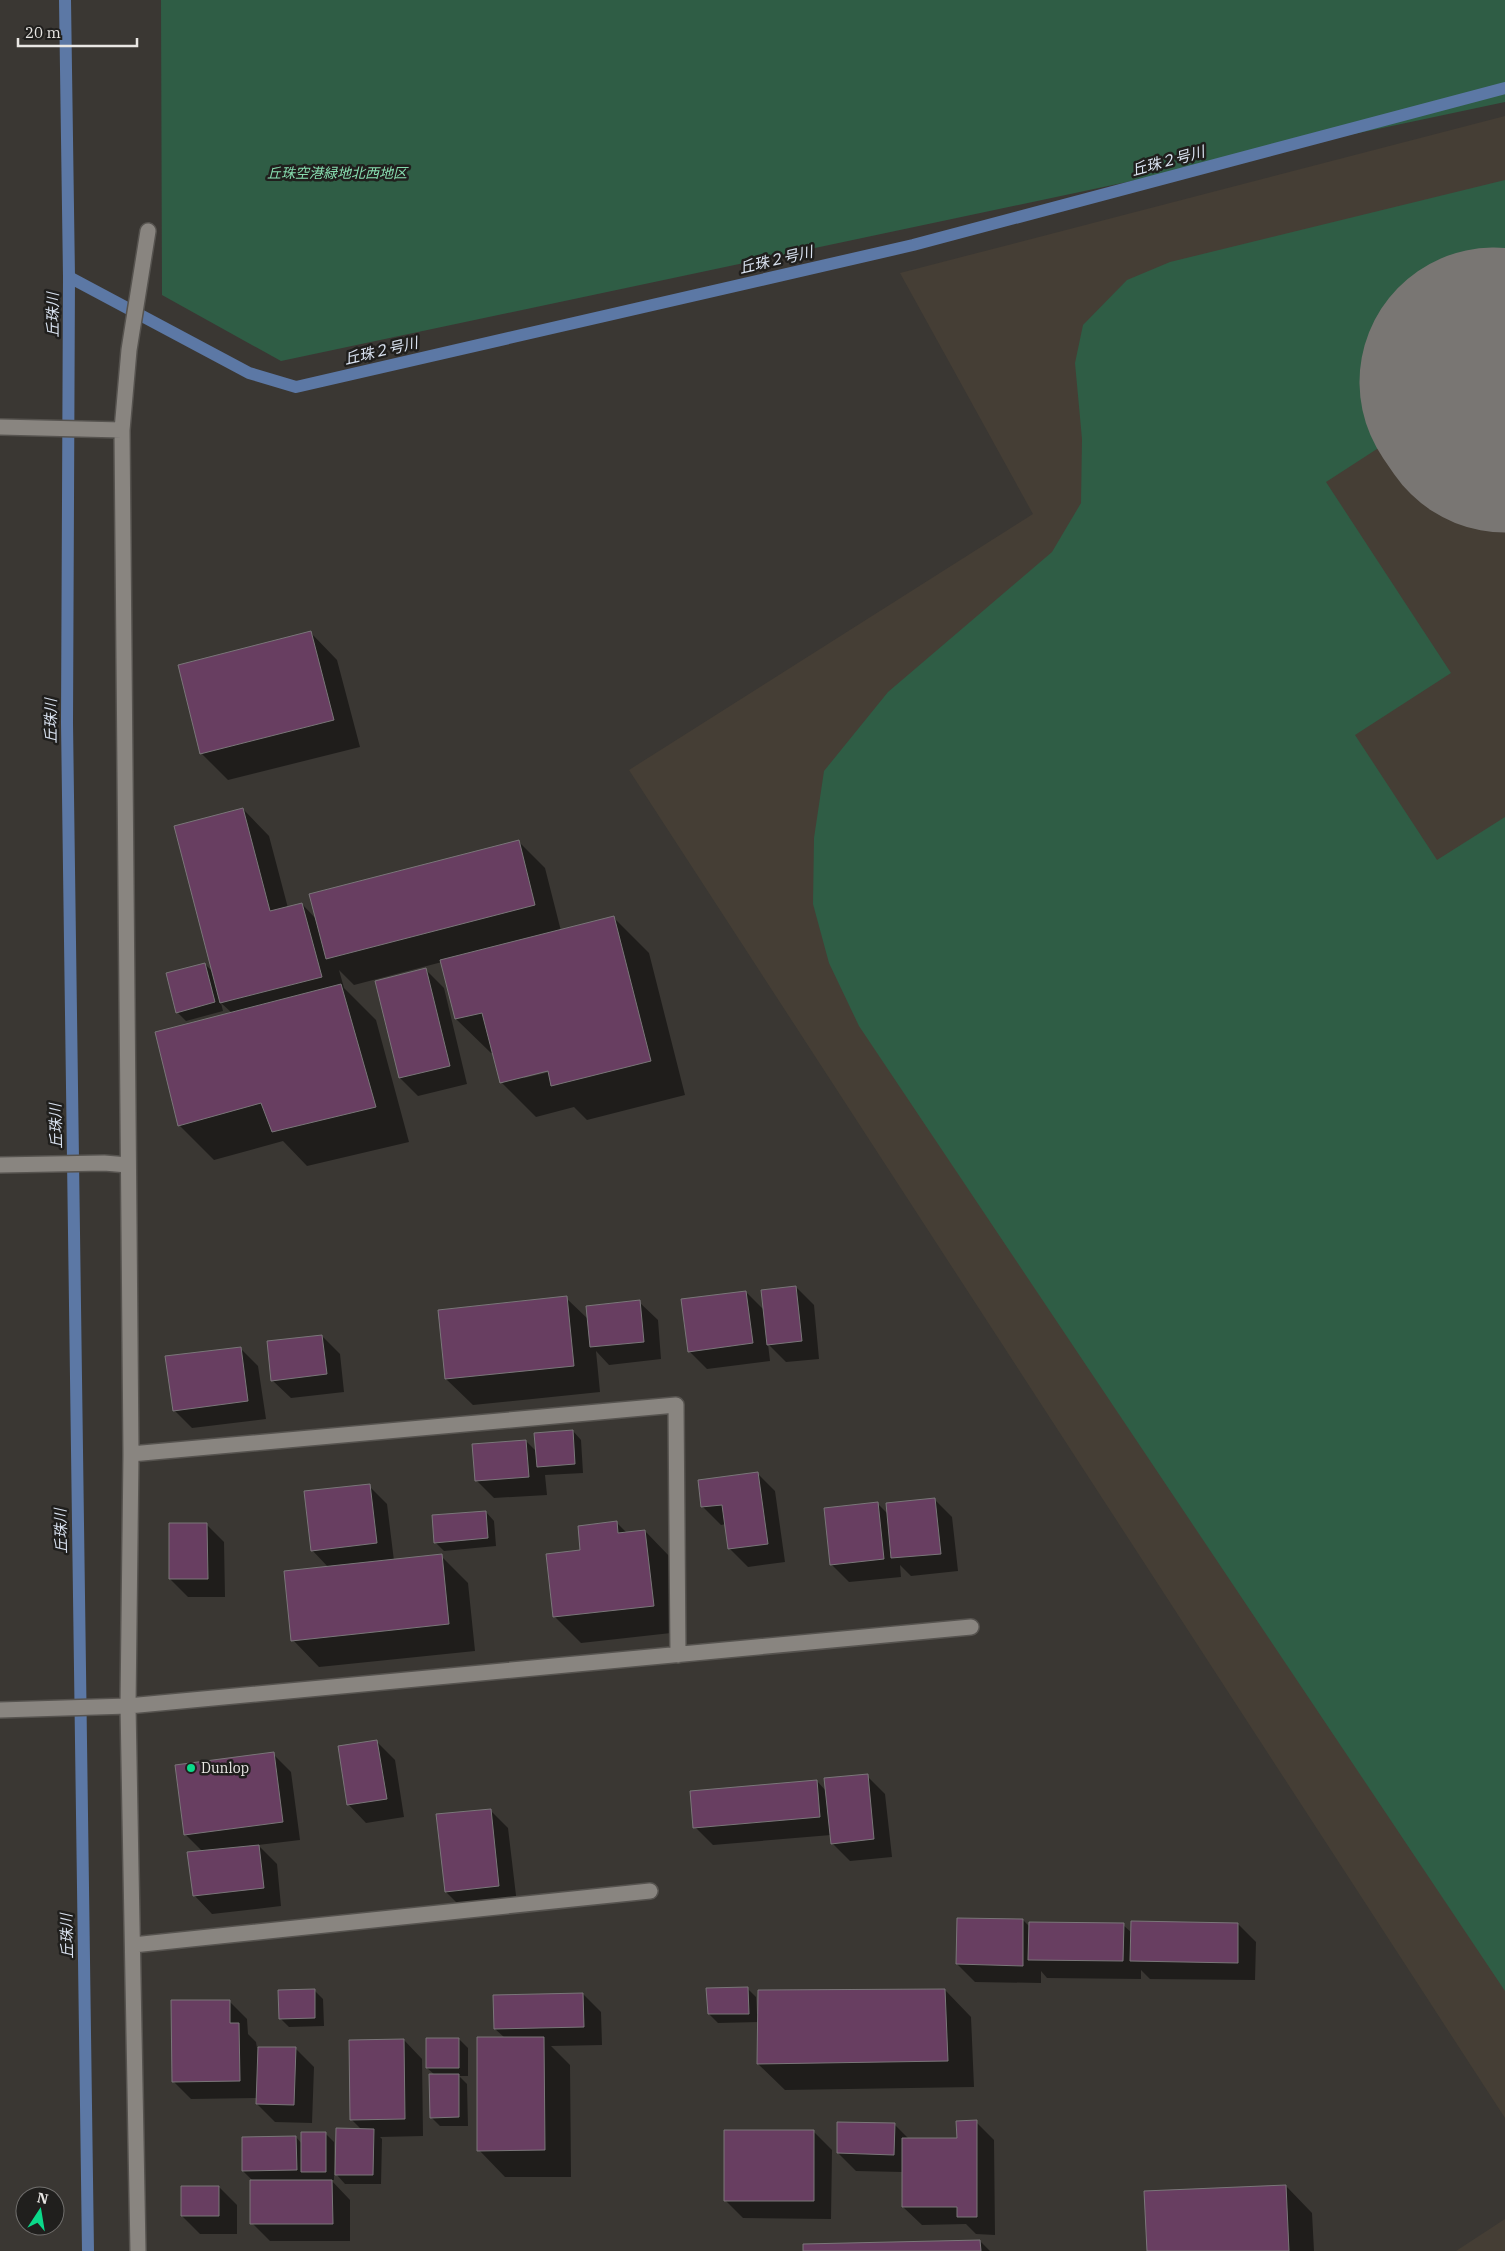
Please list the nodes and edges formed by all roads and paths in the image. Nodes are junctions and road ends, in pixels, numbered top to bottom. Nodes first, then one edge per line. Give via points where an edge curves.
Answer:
1 (148, 231) dead end
2 (0, 427) edge
3 (122, 430) junction
4 (0, 1165) edge
5 (128, 1165) junction
6 (131, 1454) junction
7 (970, 1627) dead end
8 (678, 1655) junction
9 (128, 1706) junction
10 (0, 1710) edge
11 (650, 1891) dead end
12 (133, 1945) junction
13 (138, 2251) edge

1 - 3 street via 129,350
2 - 3 street
3 - 5 street
4 - 5 street
5 - 6 street
6 - 8 street via 676,1405
6 - 9 street
7 - 8 street
8 - 9 street
9 - 10 street
9 - 12 street
11 - 12 street
12 - 13 street

